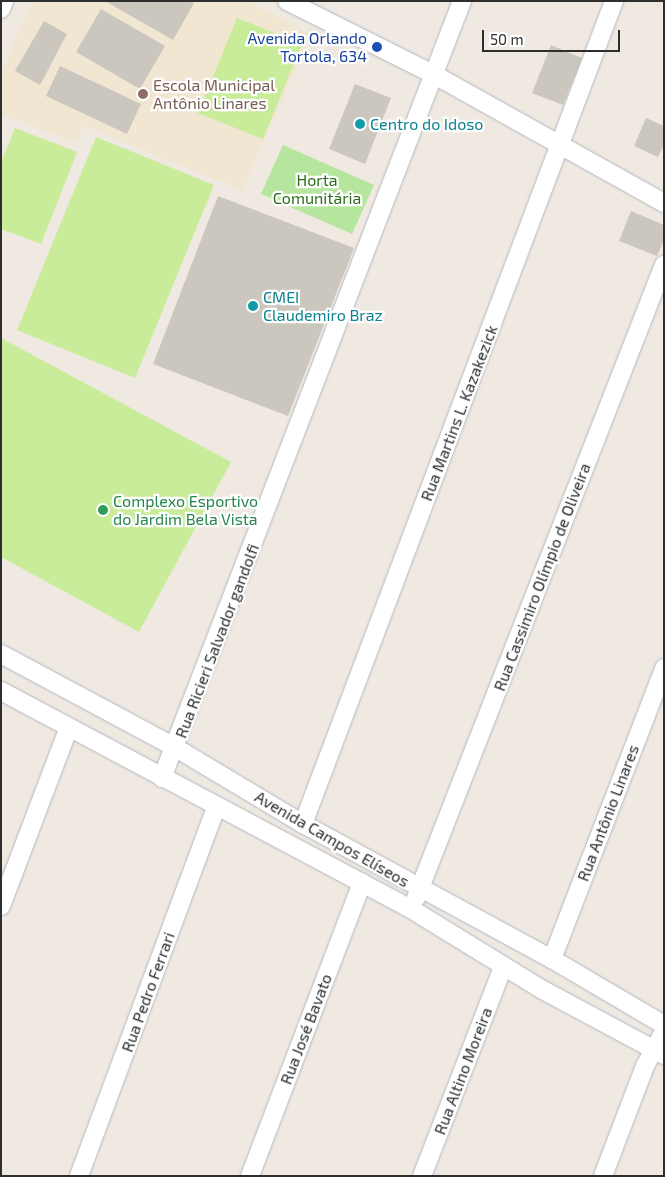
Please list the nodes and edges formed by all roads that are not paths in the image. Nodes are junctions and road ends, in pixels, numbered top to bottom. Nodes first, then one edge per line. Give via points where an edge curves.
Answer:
1 (4, 1) edge
2 (287, 1) edge
3 (462, 1) edge
4 (614, 1) edge
5 (309, 6) edge
6 (1, 9) edge
7 (433, 74) junction
8 (560, 145) junction
9 (664, 202) edge
10 (664, 265) edge
11 (1, 654) edge
12 (664, 668) edge
13 (1, 691) edge
14 (69, 727) junction
15 (176, 748) junction
16 (162, 778) junction
17 (216, 808) junction
18 (303, 824) junction
19 (362, 883) junction
20 (420, 889) junction
21 (1, 906) edge
22 (411, 909) junction
23 (552, 959) junction
24 (503, 967) junction
25 (664, 1024) edge
26 (664, 1032) edge
27 (659, 1053) edge
28 (79, 1176) edge
29 (250, 1176) edge
30 (422, 1176) edge
31 (603, 1176) edge

1 - 6 street
2 - 5 street
3 - 7 street, Rua Ricieri Salvador gandolfi
4 - 8 street, Rua Martins L. Kazakezick
5 - 7 street
7 - 8 street
7 - 15 street, Rua Ricieri Salvador gandolfi
8 - 9 street
8 - 18 street, Rua Martins L. Kazakezick
10 - 20 street, Rua Cassimiro Olímpio de Oliveira
11 - 15 street, Avenida Campos Elíseos
12 - 23 street, Rua Antônio Linares
13 - 14 street, Avenida Campos Elíseos
14 - 16 street, Avenida Campos Elíseos
14 - 21 street
15 - 16 street, Rua Ricieri Salvador gandolfi
15 - 18 street, Avenida Campos Elíseos
16 - 17 street, Avenida Campos Elíseos
17 - 19 street, Avenida Campos Elíseos
17 - 28 street, Rua Pedro Ferrari
18 - 20 street, Avenida Campos Elíseos
19 - 22 street, Avenida Campos Elíseos
19 - 29 street, Rua José Bavato
20 - 22 street, Rua Cassimiro Olímpio de Oliveira
20 - 23 street, Avenida Campos Elíseos
22 - 24 street, Avenida Campos Elíseos
23 - 25 street, Avenida Campos Elíseos
24 - 27 street, Avenida Campos Elíseos
24 - 30 street, Rua Altino Moreira
26 - 27 street
27 - 31 street

